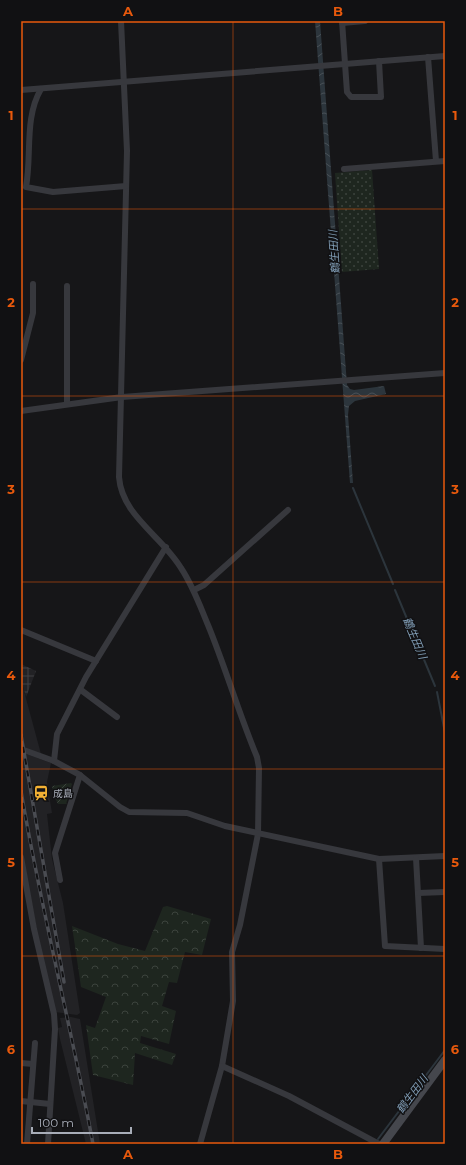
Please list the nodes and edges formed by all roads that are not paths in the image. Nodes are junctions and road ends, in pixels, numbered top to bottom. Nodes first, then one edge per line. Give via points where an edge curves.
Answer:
1 (121, 21) edge
2 (365, 21) edge
3 (342, 22) edge
4 (445, 56) edge
5 (428, 57) junction
6 (379, 61) junction
7 (345, 64) junction
8 (124, 81) junction
9 (41, 89) junction
10 (21, 90) edge
11 (436, 161) junction
12 (445, 161) edge
13 (344, 169) dead end
14 (126, 186) junction
15 (34, 284) dead end
16 (66, 286) dead end
17 (24, 333) edge
18 (21, 360) edge
19 (445, 373) edge
20 (122, 398) junction
21 (68, 404) junction
22 (21, 411) edge
23 (288, 510) dead end
24 (166, 547) junction
25 (194, 590) junction
26 (21, 630) edge
27 (96, 661) junction
28 (81, 690) junction
29 (117, 717) dead end
30 (21, 749) edge
31 (54, 760) junction
32 (80, 775) junction
33 (258, 834) junction
34 (445, 856) edge
35 (21, 857) edge
36 (416, 858) junction
37 (380, 859) junction
38 (60, 880) dead end
39 (445, 892) edge
40 (418, 893) junction
41 (421, 948) junction
42 (445, 949) edge
43 (35, 1042) dead end
44 (445, 1060) edge
45 (21, 1063) edge
46 (33, 1064) junction
47 (222, 1066) junction
48 (21, 1102) edge
49 (30, 1102) junction
50 (50, 1104) junction
51 (27, 1144) edge
52 (48, 1144) edge
53 (200, 1144) edge
54 (378, 1144) edge
55 (383, 1144) edge

1 - 8 street
2 - 3 street
3 - 7 street
4 - 5 street
5 - 6 street
5 - 11 street
6 - 7 street
6 - 7 street via 381,97 351,97 347,92
7 - 8 street
8 - 9 street
8 - 14 street
9 - 10 street
9 - 14 street via 31,117 30,169 26,187 53,192
11 - 12 street
11 - 13 street
14 - 20 street
15 - 17 street via 34,312
16 - 21 street
17 - 18 street
19 - 20 street
20 - 21 street
20 - 24 street via 119,477 121,491 136,517
21 - 22 street
23 - 25 street via 204,585
24 - 25 street
24 - 27 street
25 - 33 street via 225,666 257,757
26 - 27 street
27 - 28 street
28 - 29 street
28 - 31 street via 57,734
30 - 31 street
31 - 32 street
32 - 33 street via 129,812 187,813
32 - 38 street via 55,853
33 - 37 street
33 - 47 street via 240,925 232,952 233,1001
34 - 36 street
35 - 50 street via 54,1015 55,1044
36 - 37 street
36 - 40 street
37 - 41 street via 385,946
39 - 40 street
40 - 41 street
41 - 42 street
43 - 46 street
44 - 55 street
45 - 46 street
46 - 49 street
47 - 53 street
47 - 54 street via 289,1096
48 - 49 street
49 - 50 street
49 - 51 street
50 - 52 street

